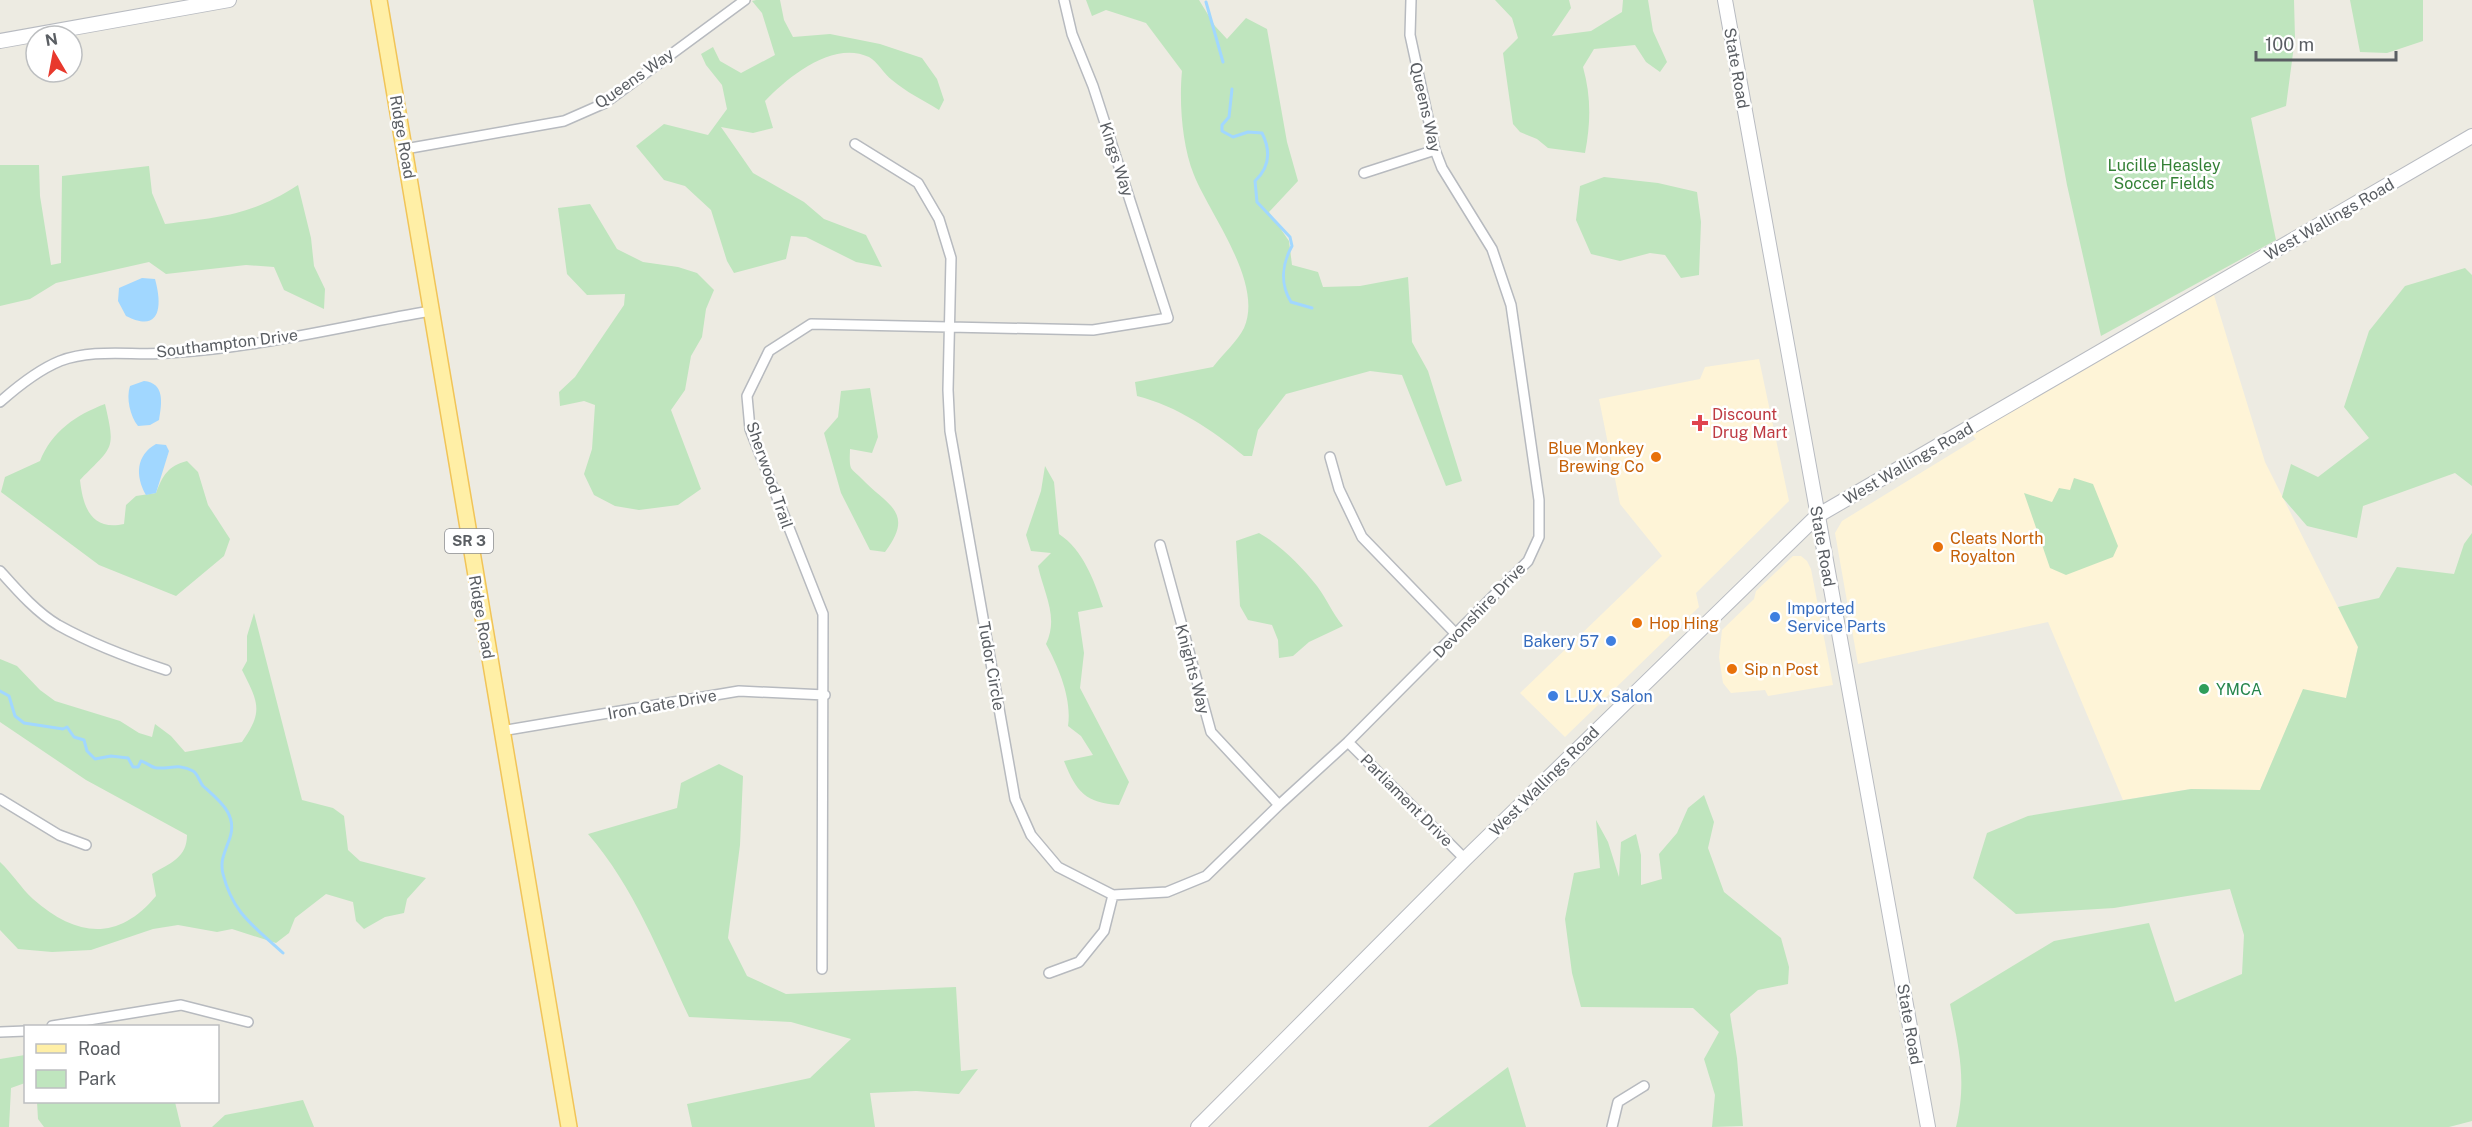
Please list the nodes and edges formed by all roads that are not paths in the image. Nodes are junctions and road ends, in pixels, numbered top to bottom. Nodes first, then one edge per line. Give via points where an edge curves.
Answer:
1 (229, 0) edge
2 (379, 0) edge
3 (745, 0) edge
4 (1064, 0) edge
5 (1411, 0) edge
6 (1725, 0) edge
7 (0, 41) edge
8 (2472, 136) edge
9 (855, 144) dead end
10 (405, 149) junction
11 (1435, 150) junction
12 (1364, 173) dead end
13 (1499, 270) joint
14 (430, 311) junction
15 (1168, 318) joint
16 (950, 329) junction
17 (0, 402) edge
18 (1330, 457) dead end
19 (1817, 516) junction
20 (1160, 545) dead end
21 (0, 571) edge
22 (1456, 634) junction
23 (166, 670) dead end
24 (825, 695) junction
25 (501, 731) junction
26 (1348, 742) junction
27 (0, 799) edge
28 (1279, 805) junction
29 (86, 845) dead end
30 (1465, 859) junction
31 (1113, 895) junction
32 (822, 969) dead end
33 (1049, 973) dead end
34 (248, 1022) dead end
35 (58, 1025) edge
36 (24, 1031) edge
37 (0, 1032) edge
38 (1644, 1086) dead end
39 (569, 1127) edge
40 (1198, 1127) edge
41 (1612, 1127) edge
42 (1928, 1127) edge

1 - 7 street
2 - 10 main road, Ridge Road / SR 3
3 - 10 street, Queens Way via 604,103 564,121
4 - 15 street, Kings Way
5 - 11 street, Queens Way via 1410,35
6 - 19 street, State Road
8 - 19 street, West Wallings Road
9 - 16 street, Tudor Circle via 918,183 939,219 951,258
10 - 14 main road, Ridge Road / SR 3
11 - 12 street
11 - 13 street, Queens Way via 1492,249
13 - 22 street, Devonshire Drive via 1511,305 1520,353 1539,500 1539,537 1528,561
14 - 17 street, Southampton Drive via 234,345 168,353 112,352 61,361 22,383
14 - 25 main road, Ridge Road / SR 3
15 - 16 street, Sherwood Trail via 1093,330
16 - 24 street, Sherwood Trail via 811,324 769,351 747,396 750,429 823,614
16 - 31 street, Tudor Circle via 951,431 1016,799 1031,835 1058,867
18 - 22 street via 1338,489 1362,537
19 - 30 street, West Wallings Road
19 - 42 street, State Road
20 - 28 street, Knights Way via 1211,732
21 - 23 street via 57,624 122,656
22 - 26 street, Devonshire Drive
24 - 25 street, Iron Gate Drive via 739,691
24 - 32 street, Sherwood Trail
25 - 39 main road, Ridge Road / SR 3
26 - 28 street
26 - 30 street, Parliament Drive
27 - 29 street via 59,835
28 - 31 street via 1206,876 1167,892
30 - 40 street, West Wallings Road
31 - 33 street via 1104,931 1079,962
34 - 35 street via 181,1005
36 - 37 street
38 - 41 street via 1618,1102

